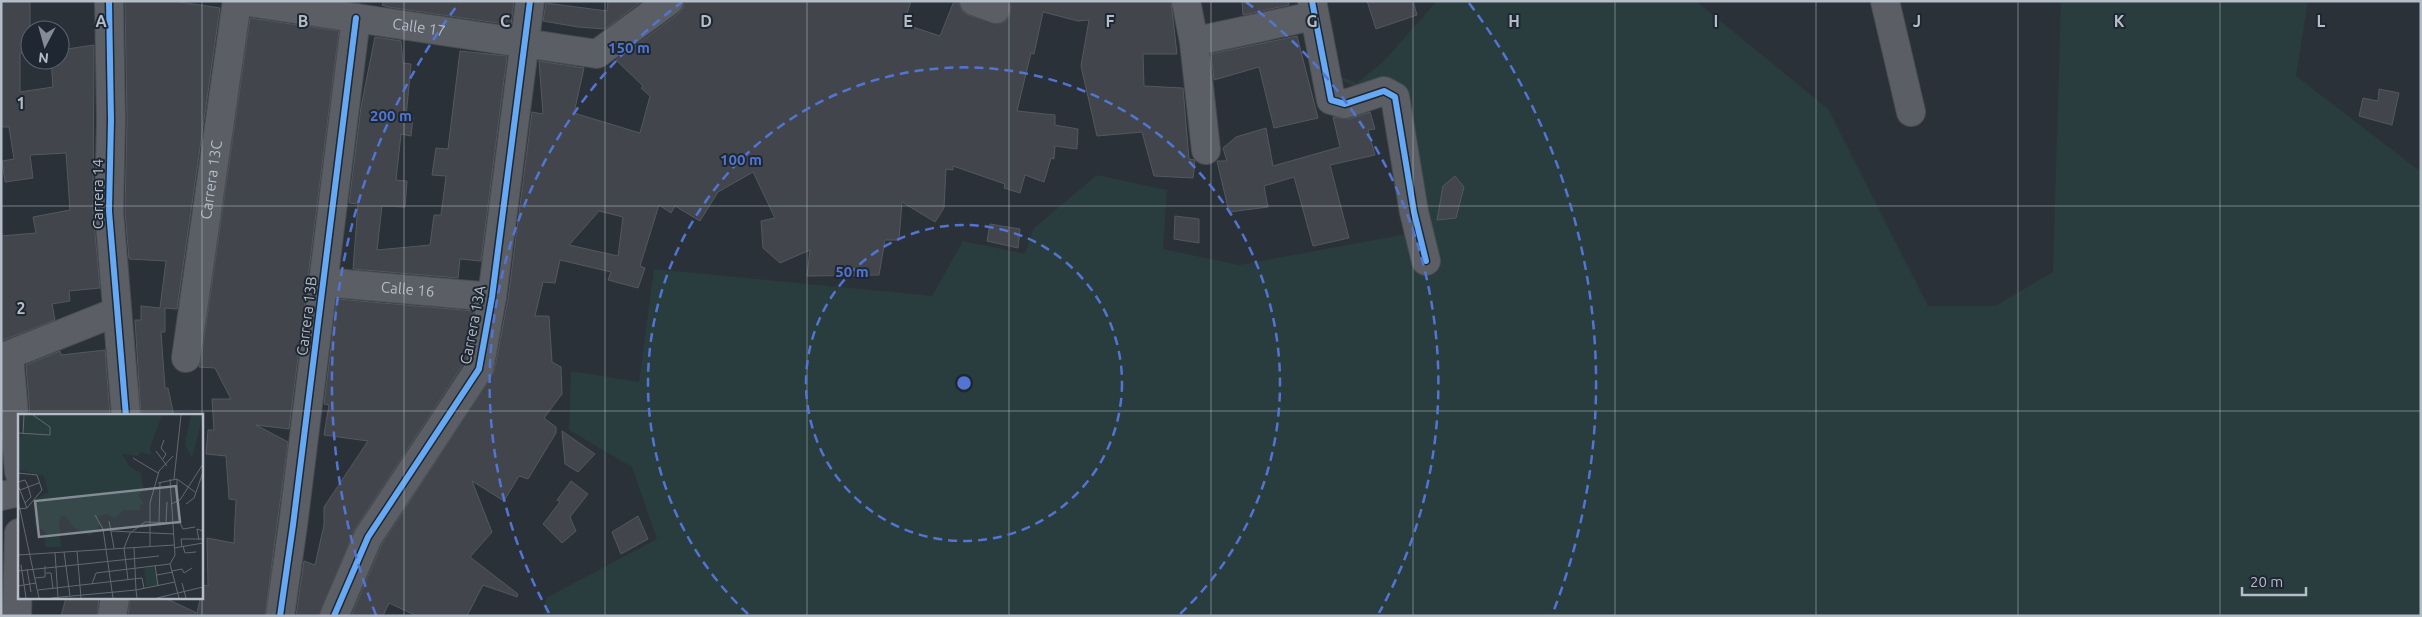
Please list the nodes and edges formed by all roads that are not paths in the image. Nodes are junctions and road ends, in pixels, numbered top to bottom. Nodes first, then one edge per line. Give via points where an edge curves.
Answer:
1 (109, 1) edge
2 (237, 1) edge
3 (242, 1) edge
4 (530, 1) edge
5 (668, 1) edge
6 (1186, 1) edge
7 (1885, 1) edge
8 (1313, 9) edge
9 (356, 18) junction
10 (1206, 39) dead end
11 (524, 43) junction
12 (1911, 112) dead end
13 (1206, 150) dead end
14 (1426, 261) dead end
15 (323, 282) junction
16 (492, 296) junction
17 (116, 312) junction
18 (5, 357) edge
19 (186, 358) dead end
20 (126, 414) edge
21 (9, 434) edge
22 (18, 468) edge
23 (18, 492) edge
24 (1, 496) edge
25 (18, 574) edge
26 (115, 600) edge
27 (17, 616) edge
28 (112, 616) edge
29 (280, 616) edge
30 (334, 616) edge

1 - 17 street, Carrera 14 via 109,211
2 - 19 street, Carrera 13C
3 - 9 street, Calle 17
4 - 11 street, Carrera 13A
5 - 11 street, Calle 17 via 597,54
6 - 13 street
7 - 12 street
8 - 10 street
8 - 14 street via 1331,100 1345,104 1384,91 1395,97 1414,212
9 - 11 street, Calle 17
9 - 15 street, Carrera 13B
11 - 16 street, Carrera 13A
15 - 16 street, Calle 16
15 - 29 street, Carrera 13B
16 - 30 street, Carrera 13A via 479,369 368,537
17 - 18 street
17 - 20 street, Carrera 14
18 - 21 street
21 - 22 street
23 - 24 street
25 - 27 street
26 - 28 street

